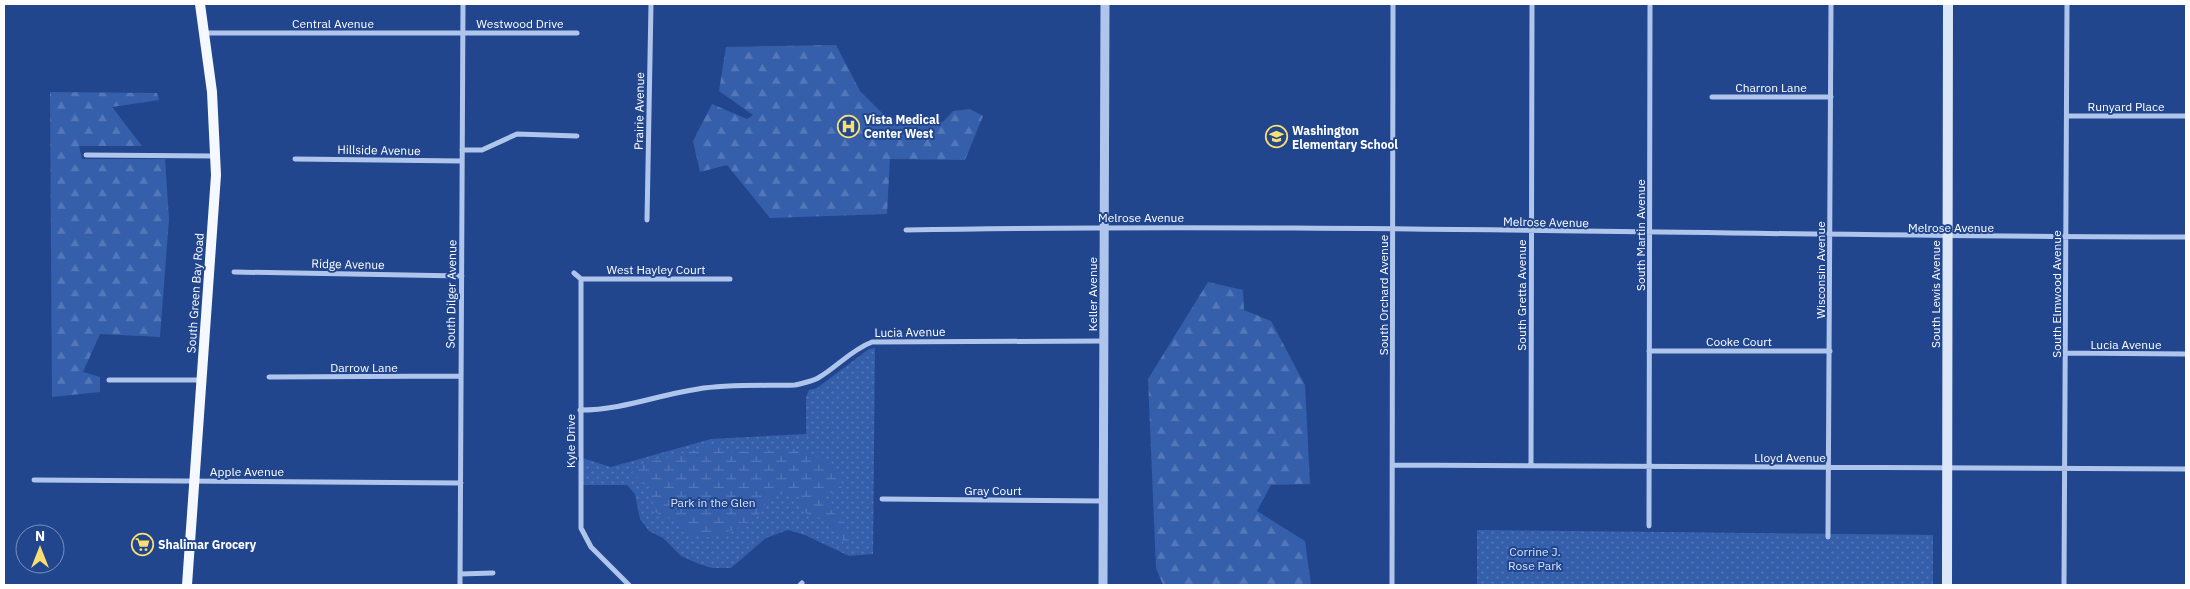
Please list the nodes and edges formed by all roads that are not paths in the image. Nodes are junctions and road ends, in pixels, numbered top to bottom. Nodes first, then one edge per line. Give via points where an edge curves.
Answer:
1 (200, 4) edge
2 (463, 4) edge
3 (651, 4) edge
4 (1105, 4) edge
5 (1393, 4) edge
6 (1532, 4) edge
7 (1650, 4) edge
8 (1831, 4) edge
9 (1948, 4) edge
10 (2067, 4) edge
11 (204, 32) junction
12 (463, 34) junction
13 (577, 34) dead end
14 (1712, 97) dead end
15 (1831, 97) junction
16 (2067, 116) junction
17 (2186, 116) edge
18 (577, 136) dead end
19 (462, 150) junction
20 (86, 155) dead end
21 (216, 156) junction
22 (295, 160) dead end
23 (462, 161) junction
24 (646, 220) dead end
25 (1104, 226) junction
26 (906, 230) dead end
27 (1393, 230) junction
28 (1532, 232) junction
29 (1650, 233) junction
30 (1830, 235) junction
31 (1948, 237) junction
32 (2066, 237) junction
33 (2186, 237) edge
34 (234, 272) dead end
35 (574, 274) dead end
36 (462, 276) junction
37 (581, 278) junction
38 (730, 279) dead end
39 (1104, 341) junction
40 (1649, 352) junction
41 (1830, 352) junction
42 (2065, 353) junction
43 (2186, 354) edge
44 (460, 376) junction
45 (269, 377) dead end
46 (109, 380) dead end
47 (202, 380) junction
48 (580, 410) junction
49 (1393, 465) junction
50 (1530, 466) junction
51 (1649, 466) junction
52 (1829, 467) junction
53 (1947, 467) junction
54 (2065, 468) junction
55 (2186, 469) edge
56 (34, 480) dead end
57 (195, 481) junction
58 (461, 483) junction
59 (882, 499) dead end
60 (1103, 501) junction
61 (1648, 526) dead end
62 (1828, 537) dead end
63 (493, 573) dead end
64 (460, 574) junction
65 (187, 585) edge
66 (460, 585) edge
67 (629, 585) edge
68 (1103, 585) edge
69 (1392, 585) edge
70 (1947, 585) edge
71 (2064, 585) edge

1 - 11 main road, South Green Bay Road
2 - 12 street, South Dilger Avenue
3 - 24 street, Prairie Avenue
4 - 25 street, Keller Avenue
5 - 27 street, South Orchard Avenue
6 - 28 street, South Gretta Avenue
7 - 29 street, South Martin Avenue
8 - 15 street, Wisconsin Avenue
9 - 31 main road, South Lewis Avenue
10 - 16 street, South Elmwood Avenue
11 - 12 street, Central Avenue
11 - 21 main road, South Green Bay Road
12 - 13 street, Westwood Drive
12 - 19 street, South Dilger Avenue
14 - 15 street, Charron Lane
15 - 30 street, Wisconsin Avenue
16 - 17 street, Runyard Place
16 - 32 street, South Elmwood Avenue
18 - 19 street via 517,134 482,150
19 - 23 street, South Dilger Avenue
20 - 21 street
21 - 47 main road, South Green Bay Road
22 - 23 street, Hillside Avenue
23 - 36 street, South Dilger Avenue
25 - 26 street, Melrose Avenue
25 - 27 street, Melrose Avenue
25 - 39 street, Keller Avenue
27 - 28 street, Melrose Avenue
27 - 49 street, South Orchard Avenue
28 - 29 street, Melrose Avenue
28 - 50 street, South Gretta Avenue
29 - 30 street, Melrose Avenue
29 - 40 street, South Martin Avenue
30 - 31 street, Melrose Avenue
30 - 41 street, Wisconsin Avenue
31 - 32 street, Melrose Avenue
31 - 53 main road, South Lewis Avenue
32 - 33 street, Melrose Avenue
32 - 42 street, South Elmwood Avenue
34 - 36 street, Ridge Avenue
35 - 37 street
36 - 44 street, South Dilger Avenue
37 - 38 street, West Hayley Court
37 - 48 street, Kyle Drive
39 - 48 street, Lucia Avenue via 872,342 808,382 699,388 620,408
39 - 60 street, Keller Avenue
40 - 41 street, Cooke Court
40 - 51 street, South Martin Avenue
41 - 52 street, Wisconsin Avenue
42 - 43 street, Lucia Avenue
42 - 54 street, South Elmwood Avenue
44 - 45 street, Darrow Lane
44 - 58 street, South Dilger Avenue
46 - 47 street
47 - 57 main road, South Green Bay Road
48 - 67 street, Kyle Drive via 580,528 591,547
49 - 50 street, Lloyd Avenue
49 - 69 street, South Orchard Avenue
50 - 51 street, Lloyd Avenue
51 - 52 street, Lloyd Avenue
51 - 61 street, South Martin Avenue
52 - 53 street, Lloyd Avenue
52 - 62 street, Wisconsin Avenue
53 - 54 street, Lloyd Avenue
53 - 70 main road, South Lewis Avenue
54 - 55 street, Lloyd Avenue
54 - 71 street, South Elmwood Avenue
56 - 57 street, Apple Avenue
57 - 58 street, Apple Avenue
57 - 65 main road, South Green Bay Road
58 - 64 street, South Dilger Avenue
59 - 60 street, Gray Court
60 - 68 street, Keller Avenue
63 - 64 street
64 - 66 street, South Dilger Avenue

